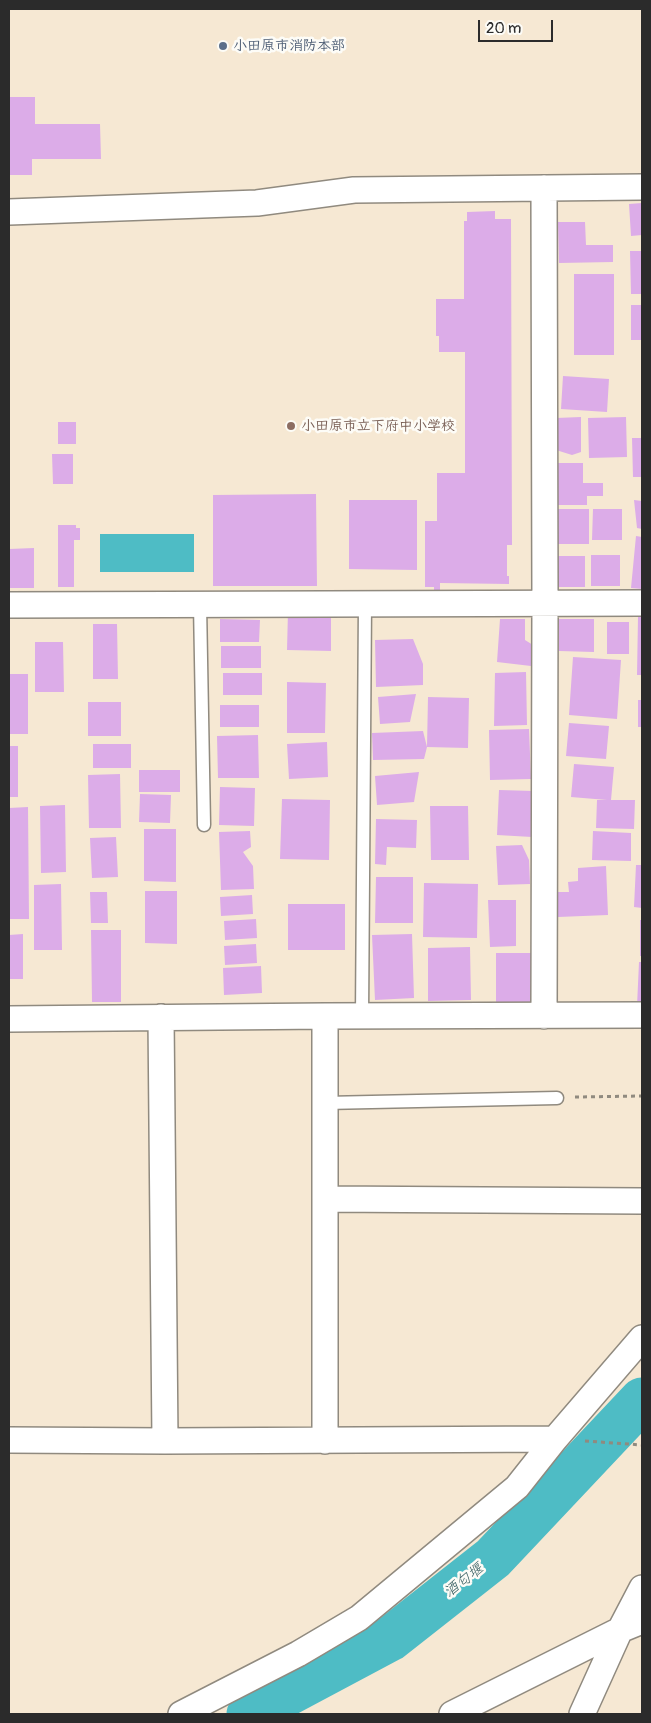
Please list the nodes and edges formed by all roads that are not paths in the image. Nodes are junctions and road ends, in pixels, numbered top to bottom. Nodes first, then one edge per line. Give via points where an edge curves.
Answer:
1 (642, 187) edge
2 (544, 188) junction
3 (9, 212) edge
4 (365, 603) junction
5 (642, 603) edge
6 (200, 604) junction
7 (545, 604) junction
8 (9, 605) edge
9 (204, 824) dead end
10 (325, 1016) junction
11 (362, 1016) junction
12 (544, 1016) junction
13 (642, 1016) edge
14 (161, 1017) junction
15 (9, 1019) edge
16 (557, 1098) road end
17 (325, 1103) junction
18 (324, 1199) junction
19 (642, 1201) edge
20 (642, 1338) edge
21 (555, 1439) junction
22 (9, 1440) edge
23 (165, 1441) junction
24 (324, 1441) junction
25 (642, 1588) edge
26 (631, 1626) edge
27 (181, 1714) edge
28 (452, 1714) edge
29 (582, 1714) edge

1 - 2 street
2 - 3 street via 354,190 256,203
2 - 7 street
4 - 6 street
4 - 7 street
4 - 11 lane
5 - 7 street
6 - 8 street
6 - 9 lane
7 - 12 street
10 - 11 street
10 - 14 street
10 - 17 street
11 - 12 street
12 - 13 street
14 - 15 street
14 - 23 street
16 - 17 lane
17 - 18 street
18 - 19 street
18 - 24 street
20 - 21 street
21 - 24 street
21 - 27 street via 517,1487 359,1618 298,1654
22 - 23 street
23 - 24 street
25 - 26 street
26 - 28 street
26 - 29 street

